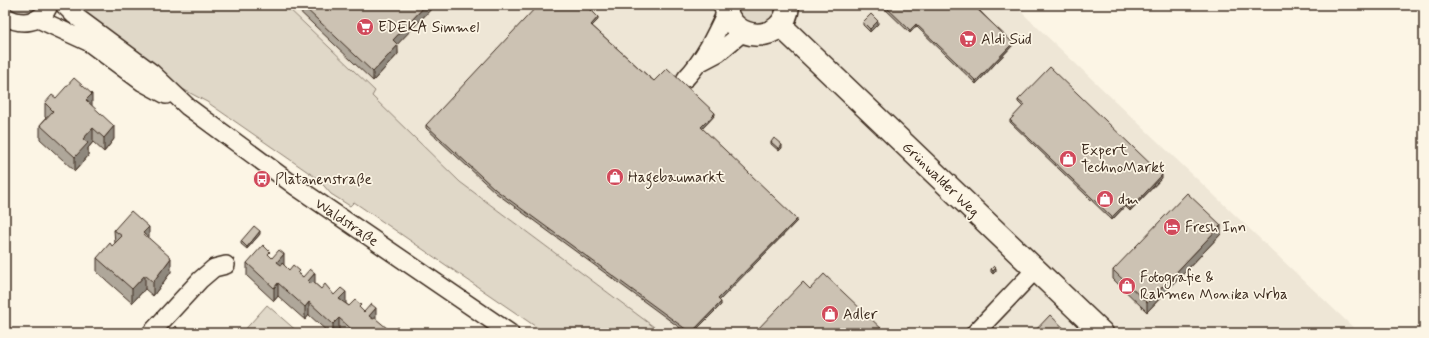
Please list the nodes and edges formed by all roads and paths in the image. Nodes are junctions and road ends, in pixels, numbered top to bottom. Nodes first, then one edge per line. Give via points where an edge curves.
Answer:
1 (49, 5) edge
2 (64, 5) edge
3 (725, 9) edge
4 (784, 15) edge
5 (12, 19) edge
6 (38, 19) junction
7 (5, 32) edge
8 (743, 32) junction
9 (699, 63) junction
10 (686, 78) dead end
11 (188, 107) junction
12 (226, 265) dead end
13 (1036, 269) junction
14 (152, 333) edge
15 (510, 333) edge
16 (975, 333) edge
17 (1102, 333) edge

1 - 6 street
2 - 11 street, Waldstraße via 151,72
3 - 8 main road via 735,27
3 - 9 street via 714,39
4 - 8 main road, Grünwalder Weg via 772,31 762,35
4 - 13 main road, Grünwalder Weg
5 - 6 street via 29,22
5 - 7 street
6 - 11 street, Waldstraße via 88,42 142,82
8 - 9 street via 718,53
9 - 10 street
11 - 15 street, Waldstraße via 342,219
12 - 14 street via 214,268 200,280
13 - 16 street
13 - 17 main road, Grünwalder Weg

